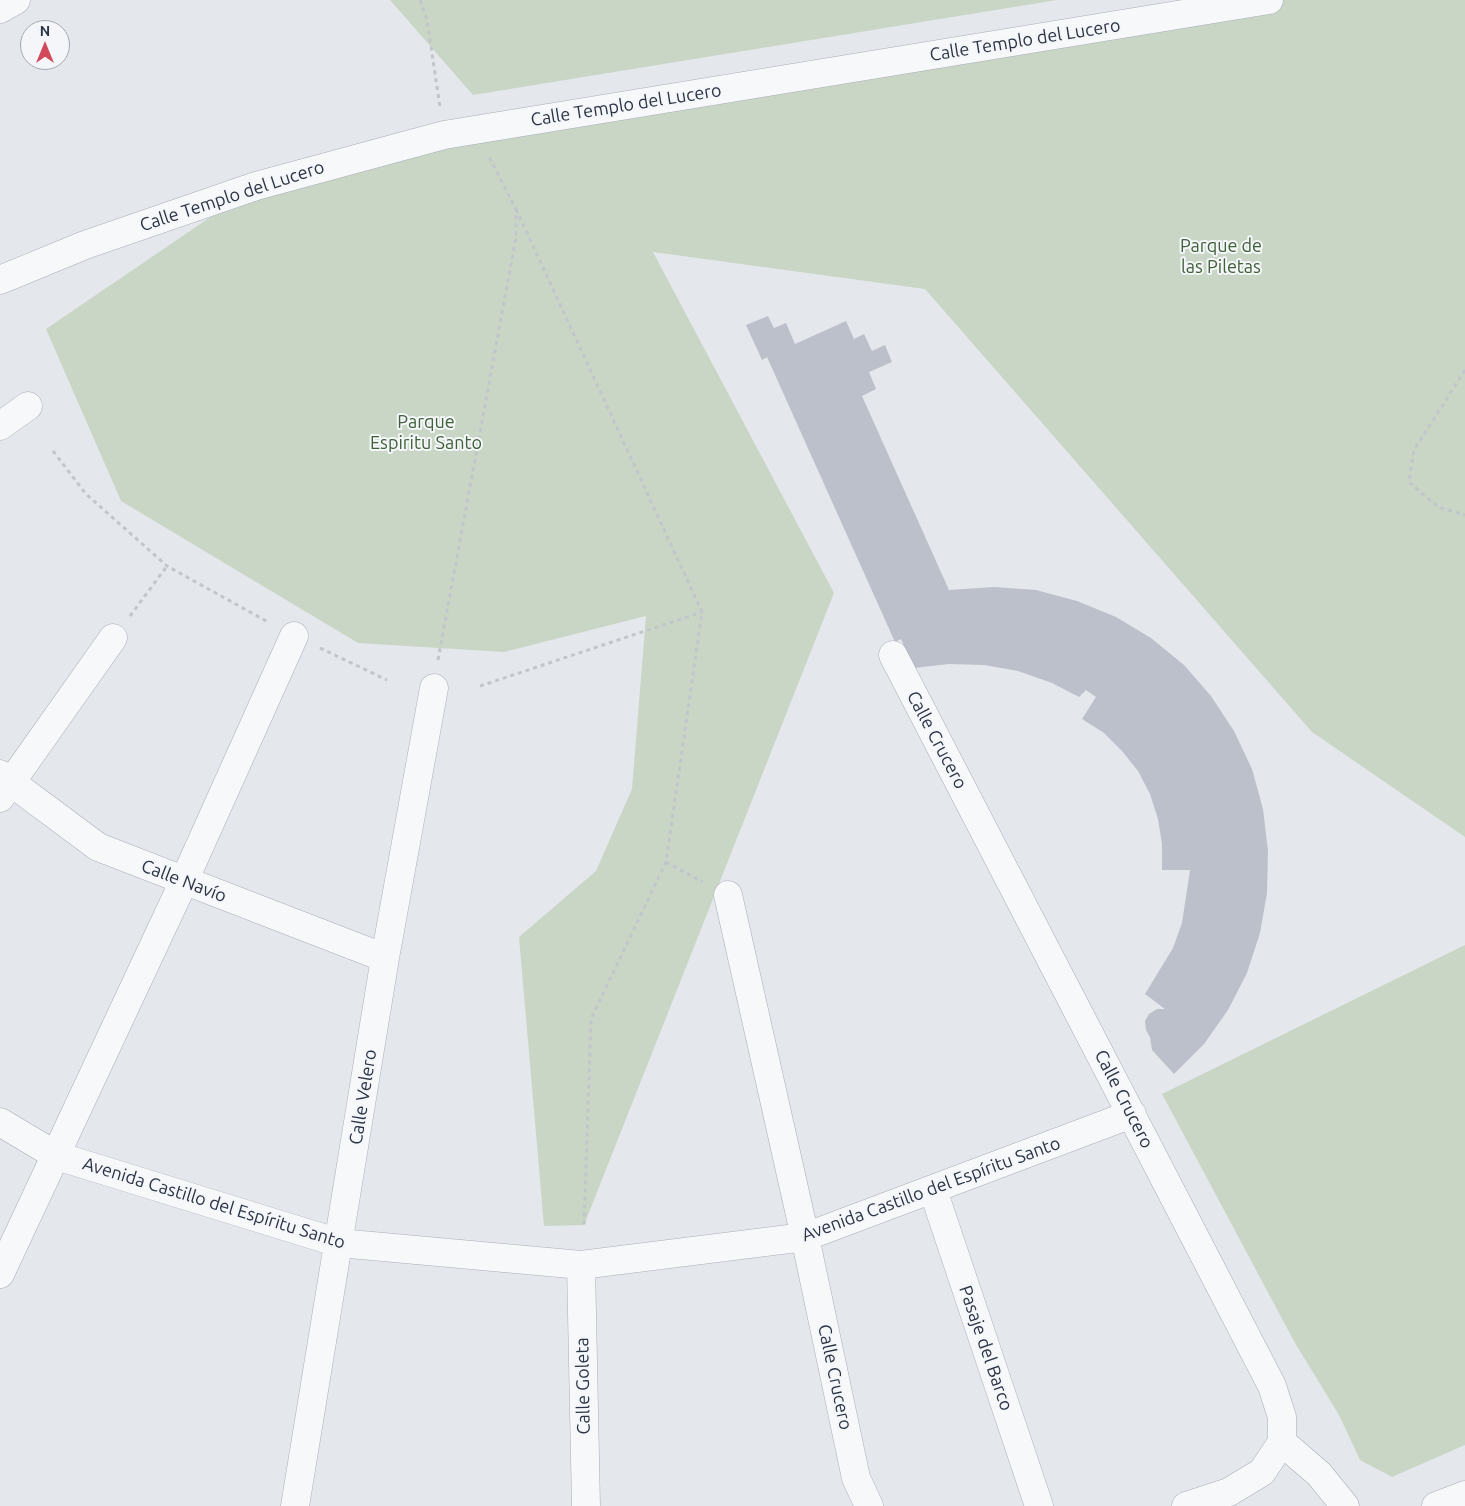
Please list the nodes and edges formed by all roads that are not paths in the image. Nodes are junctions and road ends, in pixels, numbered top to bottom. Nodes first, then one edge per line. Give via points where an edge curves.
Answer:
1 (16, 0) edge
2 (1269, 0) edge
3 (0, 9) edge
4 (0, 280) edge
5 (28, 406) dead end
6 (0, 426) edge
7 (294, 636) road end
8 (113, 638) road end
9 (893, 655) dead end
10 (434, 688) road end
11 (4, 785) edge
12 (184, 881) junction
13 (728, 895) road end
14 (385, 958) junction
15 (1132, 1114) junction
16 (0, 1122) edge
17 (56, 1155) junction
18 (933, 1190) junction
19 (805, 1237) junction
20 (339, 1243) junction
21 (581, 1265) junction
22 (0, 1274) edge
23 (1282, 1442) junction
24 (1465, 1495) edge
25 (295, 1506) edge
26 (586, 1506) edge
27 (869, 1506) edge
28 (1039, 1506) edge
29 (1186, 1506) edge
30 (1344, 1506) edge
31 (1436, 1506) edge

1 - 3 street
2 - 4 street, Calle Templo del Lucero via 444,135 256,186 85,245
5 - 6 street
7 - 12 street
8 - 11 street
9 - 15 street, Calle Crucero
10 - 14 street, Calle Velero
11 - 12 street, Calle Navío via 98,847
12 - 14 street, Calle Navío
12 - 17 street
13 - 19 street, Calle Crucero
14 - 20 street, Calle Velero
15 - 18 street, Avenida Castillo del Espíritu Santo
15 - 23 street, Calle Crucero via 1272,1386 1282,1417
16 - 17 street, Avenida Castillo del Espíritu Santo
17 - 20 street, Avenida Castillo del Espíritu Santo
17 - 22 street
18 - 19 street, Avenida Castillo del Espíritu Santo
18 - 28 street, Pasaje del Barco
19 - 21 street, Avenida Castillo del Espíritu Santo
19 - 27 street, Calle Crucero via 856,1478
20 - 21 street, Avenida Castillo del Espíritu Santo
20 - 25 street, Calle Velero
21 - 26 street, Calle Goleta
23 - 29 street via 1262,1472 1229,1492
23 - 30 street via 1319,1474
24 - 31 street

